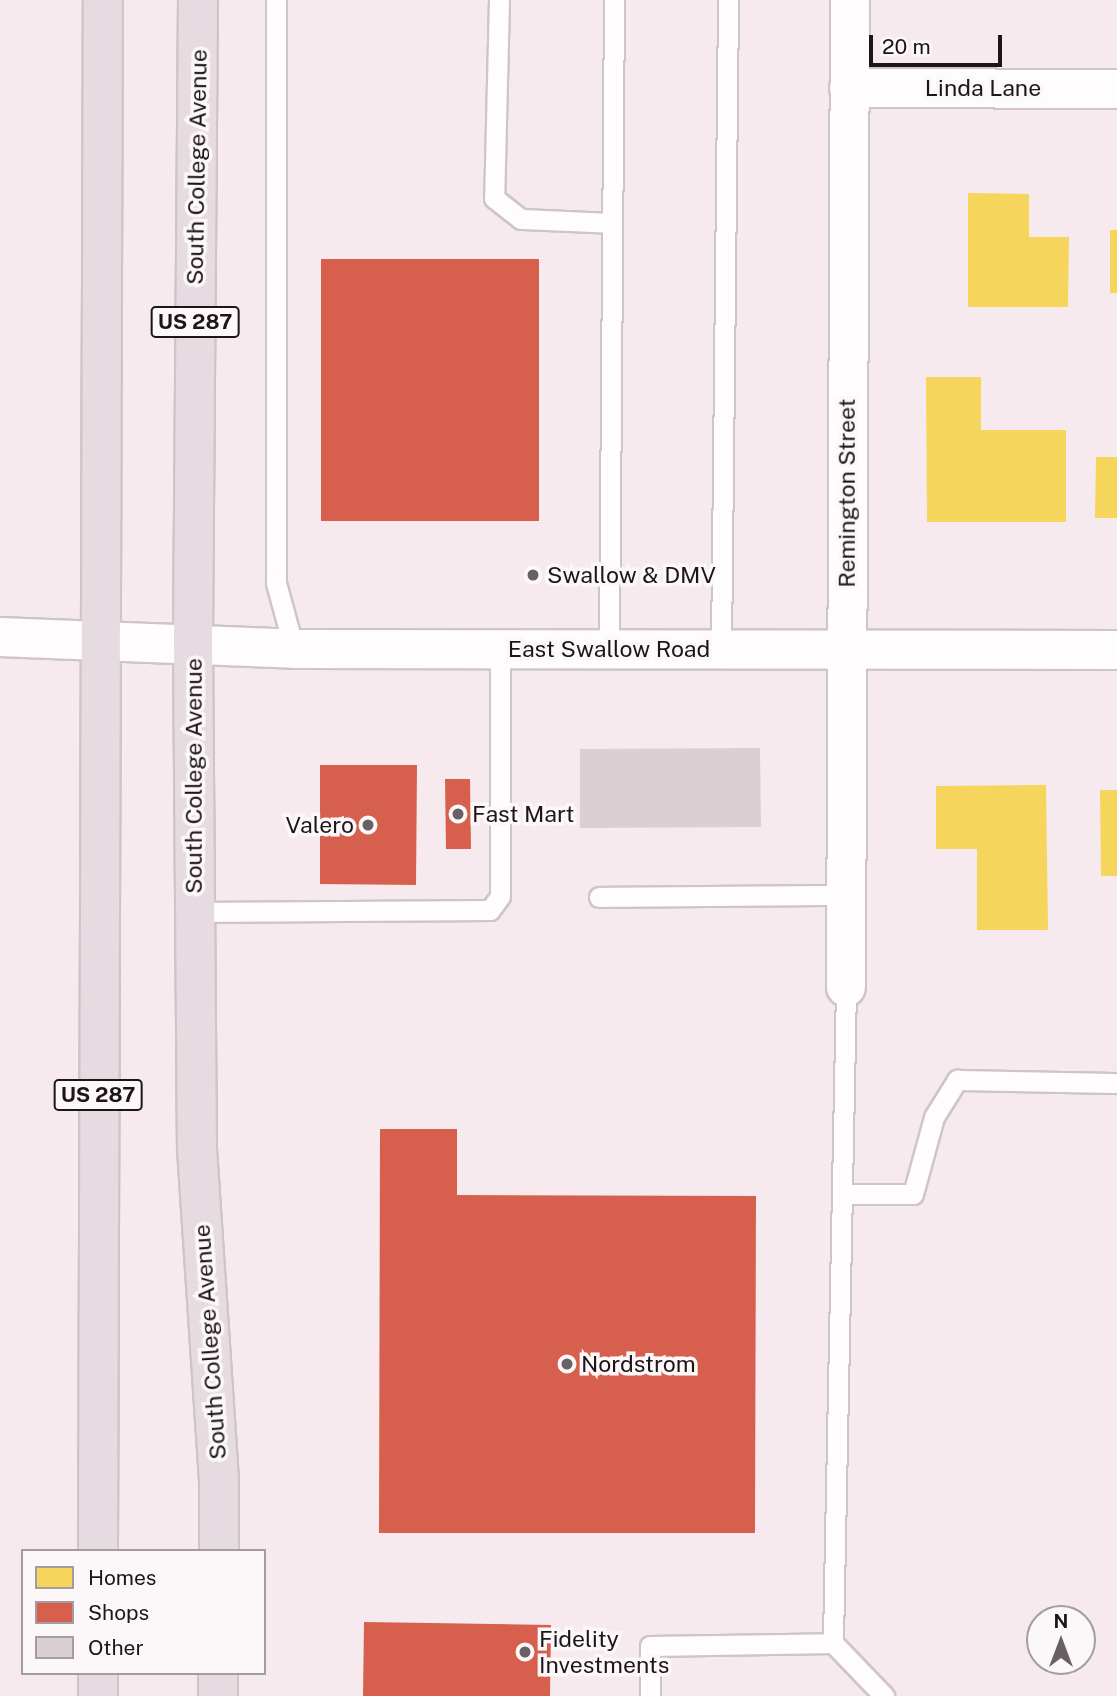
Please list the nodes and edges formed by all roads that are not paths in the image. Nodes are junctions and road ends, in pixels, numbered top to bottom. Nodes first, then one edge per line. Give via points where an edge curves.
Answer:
1 (103, 0) edge
2 (198, 0) edge
3 (276, 0) edge
4 (499, 0) edge
5 (614, 0) edge
6 (728, 0) edge
7 (850, 0) edge
8 (849, 88) junction
9 (1117, 89) edge
10 (612, 223) junction
11 (0, 637) edge
12 (101, 639) junction
13 (193, 643) junction
14 (609, 648) junction
15 (294, 649) junction
16 (721, 649) junction
17 (846, 649) junction
18 (500, 650) junction
19 (1117, 650) edge
20 (845, 895) junction
21 (599, 897) dead end
22 (195, 912) junction
23 (846, 987) joint
24 (1117, 1083) edge
25 (842, 1194) junction
26 (98, 1549) edge
27 (219, 1549) edge
28 (833, 1643) junction
29 (98, 1675) edge
30 (218, 1675) edge
31 (98, 1696) edge
32 (218, 1696) edge
33 (650, 1696) edge
34 (884, 1696) edge

1 - 12 highway, US 287
2 - 13 highway, South College Avenue / US 287
3 - 15 lane via 276,583
4 - 10 lane via 494,198 521,219
5 - 10 lane
6 - 16 lane
7 - 8 street, Remington Street
8 - 9 street, Linda Lane
8 - 17 street, Remington Street
10 - 14 lane
11 - 12 street, East Swallow Road
12 - 13 street, East Swallow Road
12 - 26 highway, US 287
13 - 15 street, East Swallow Road
13 - 22 highway, South College Avenue / US 287
14 - 16 street, East Swallow Road
14 - 18 street, East Swallow Road
15 - 18 street, East Swallow Road
16 - 17 street, East Swallow Road
17 - 19 street, East Swallow Road
17 - 20 street, Remington Street
18 - 22 lane via 500,896 490,910
20 - 21 lane
20 - 23 street, Remington Street
22 - 27 highway, South College Avenue / US 287 via 197,1149 219,1481
23 - 25 lane
24 - 25 lane via 957,1080 934,1117 913,1194
25 - 28 lane
28 - 33 lane via 650,1646
28 - 34 lane
29 - 31 highway
30 - 32 highway

